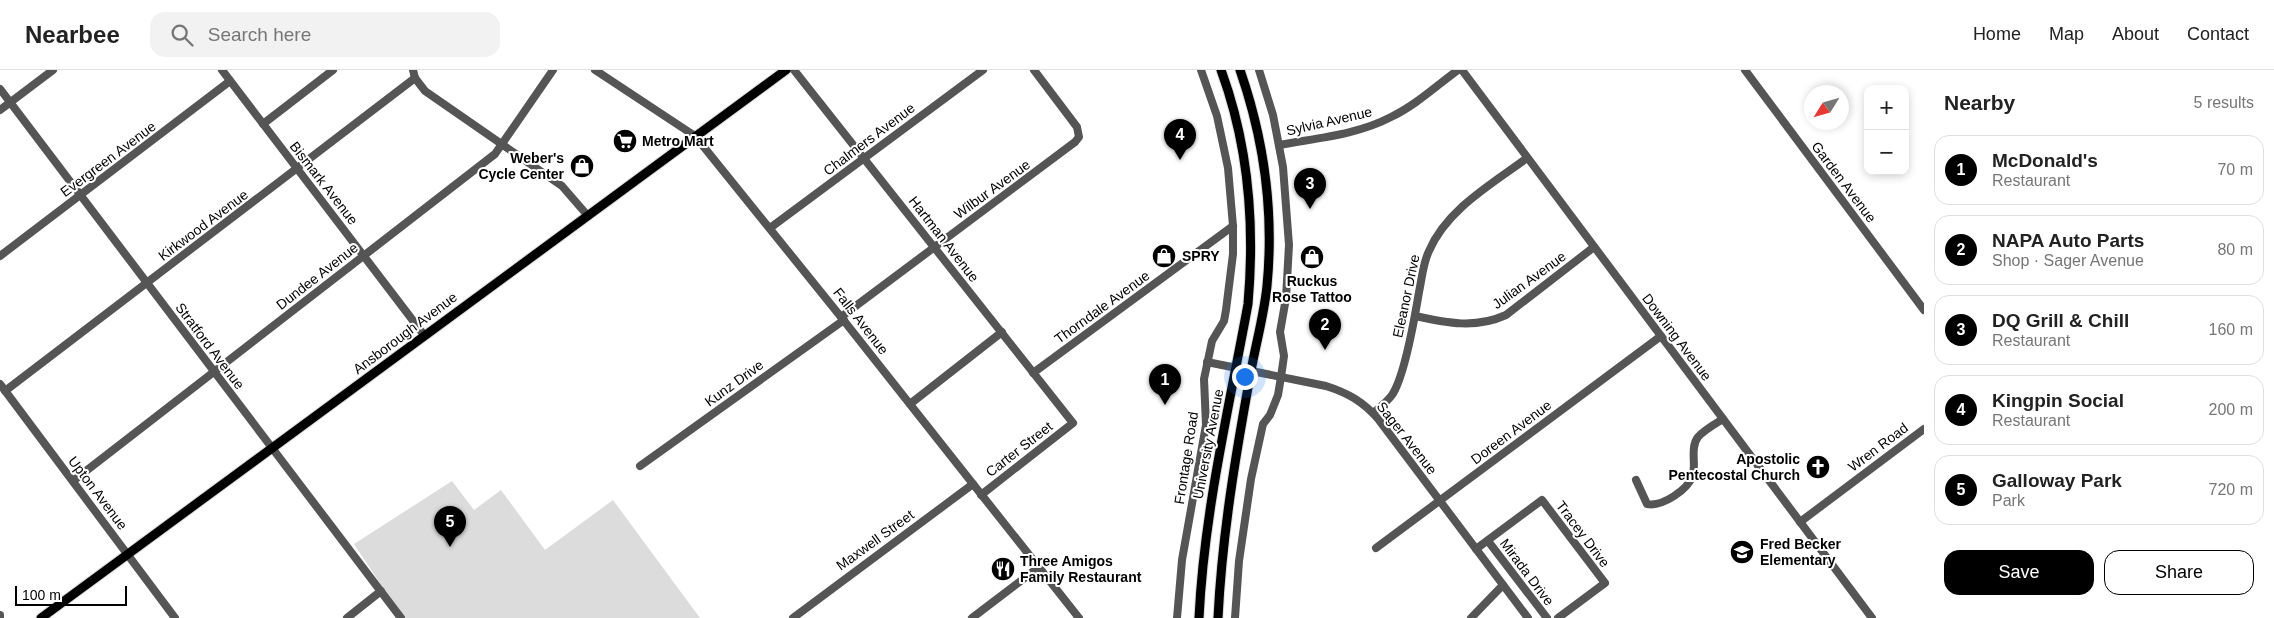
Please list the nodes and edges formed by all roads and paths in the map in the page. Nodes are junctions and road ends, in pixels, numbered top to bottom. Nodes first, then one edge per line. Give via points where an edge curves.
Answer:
1 (53, 70) edge
2 (222, 70) edge
3 (333, 70) edge
4 (553, 70) edge
5 (595, 70) edge
6 (786, 70) edge
7 (794, 70) edge
8 (983, 70) edge
9 (1034, 70) edge
10 (1201, 70) edge
11 (1220, 70) edge
12 (1240, 70) edge
13 (1259, 70) edge
14 (1458, 70) edge
15 (1462, 70) edge
16 (1745, 70) edge
17 (414, 74) edge
18 (230, 81) junction
19 (0, 89) edge
20 (10, 102) junction
21 (0, 110) edge
22 (263, 124) junction
23 (695, 136) junction
24 (503, 144) junction
25 (1279, 145) junction
26 (864, 158) junction
27 (1527, 158) junction
28 (297, 168) junction
29 (80, 195) junction
30 (588, 216) junction
31 (1233, 226) junction
32 (770, 228) junction
33 (934, 247) junction
34 (1594, 247) junction
35 (0, 256) edge
36 (364, 256) junction
37 (147, 283) junction
38 (1924, 310) edge
39 (1415, 316) junction
40 (842, 318) junction
41 (1002, 332) junction
42 (424, 335) junction
43 (1661, 336) junction
44 (1207, 362) junction
45 (1236, 367) junction
46 (1251, 370) junction
47 (214, 372) junction
48 (1033, 373) junction
49 (1281, 377) junction
50 (0, 384) edge
51 (5, 391) junction
52 (910, 404) junction
53 (1373, 413) junction
54 (1723, 419) junction
55 (1073, 423) joint
56 (1924, 429) edge
57 (272, 449) junction
58 (640, 466) dead end
59 (1636, 480) dead end
60 (73, 481) junction
61 (973, 484) junction
62 (981, 495) junction
63 (1440, 500) junction
64 (1800, 522) junction
65 (1488, 541) junction
66 (1376, 548) dead end
67 (1476, 549) junction
68 (128, 555) junction
69 (1039, 567) junction
70 (1503, 584) junction
71 (381, 591) junction
72 (41, 618) edge
73 (175, 618) edge
74 (347, 618) edge
75 (401, 618) edge
76 (793, 618) edge
77 (972, 618) edge
78 (1079, 618) edge
79 (1177, 618) edge
80 (1199, 618) edge
81 (1218, 618) edge
82 (1235, 618) edge
83 (1471, 618) edge
84 (1528, 618) edge
85 (1547, 618) edge
86 (1558, 618) edge
87 (1872, 618) edge

1 - 20 street
2 - 18 street, Bismark Avenue
3 - 22 street
4 - 24 street, Dundee Avenue
5 - 23 street, Falls Avenue
6 - 23 main road, Ansborough Avenue
7 - 26 street, Hartman Avenue
8 - 26 street, Chalmers Avenue
9 - 33 street, Wilbur Avenue via 1080,132 1076,142
10 - 31 street, Frontage Road via 1228,168
11 - 45 main road, University Avenue via 1238,124 1250,209 1248,304
12 - 46 main road via 1258,135 1268,196 1265,304
13 - 25 street
14 - 25 street, Sylvia Avenue via 1405,109 1378,123 1350,132
15 - 27 street, Downing Avenue
16 - 38 street, Garden Avenue
17 - 24 street via 425,91 436,100
17 - 28 street, Kirkwood Avenue
18 - 22 street, Bismark Avenue
18 - 29 street, Evergreen Avenue
19 - 20 street, Stratford Avenue
20 - 21 street
20 - 29 street, Stratford Avenue
22 - 28 street, Bismark Avenue
23 - 30 main road, Ansborough Avenue
23 - 32 street, Falls Avenue
24 - 30 street via 562,186
24 - 36 street, Dundee Avenue via 495,154
25 - 49 street via 1289,244 1280,332 1284,356
26 - 32 street, Chalmers Avenue
26 - 33 street, Hartman Avenue
27 - 34 street, Downing Avenue
27 - 39 street, Eleanor Drive via 1462,206 1442,227 1428,252
28 - 36 street, Bismark Avenue
28 - 37 street, Kirkwood Avenue
29 - 35 street, Evergreen Avenue
29 - 37 street, Stratford Avenue
30 - 42 main road, Ansborough Avenue
31 - 44 street, Frontage Road via 1232,276 1224,321 1212,341
31 - 48 street, Thorndale Avenue
32 - 40 street, Falls Avenue
33 - 40 street, Wilbur Avenue
33 - 41 street, Hartman Avenue
34 - 39 street, Julian Avenue via 1506,315 1491,322 1448,323
34 - 43 street, Downing Avenue
36 - 42 street, Bismark Avenue
36 - 47 street, Dundee Avenue
37 - 47 street, Stratford Avenue
37 - 51 street, Kirkwood Avenue
39 - 53 street, Eleanor Drive via 1397,387 1388,401
40 - 52 street, Falls Avenue
40 - 58 street, Kunz Drive
41 - 48 street, Hartman Avenue
41 - 52 street
42 - 57 main road, Ansborough Avenue
43 - 54 street, Downing Avenue
43 - 63 street, Doreen Avenue
44 - 45 street, Sager Avenue
44 - 79 street, Frontage Road via 1203,389 1206,426 1182,560
45 - 46 street, Sager Avenue
45 - 80 main road, University Avenue via 1211,501
46 - 49 street, Sager Avenue
46 - 81 main road via 1227,516
47 - 57 street, Stratford Avenue
47 - 60 street, Dundee Avenue
48 - 55 street, Hartman Avenue
49 - 53 street, Sager Avenue via 1344,391
49 - 82 street via 1278,395 1263,424 1251,479 1239,561
50 - 51 street, Upton Avenue
51 - 60 street, Upton Avenue
52 - 61 street, Falls Avenue
53 - 63 street, Sager Avenue
54 - 59 street via 1697,438 1694,474 1690,482 1664,503 1647,504
54 - 64 street, Downing Avenue
55 - 62 street, Carter Street
56 - 64 street, Wren Road
57 - 68 main road, Ansborough Avenue
57 - 71 street, Stratford Avenue
60 - 68 street, Upton Avenue
61 - 62 street, Falls Avenue
61 - 76 street, Maxwell Street
62 - 69 street, Falls Avenue
63 - 66 street, Doreen Avenue
63 - 67 street, Sager Avenue
64 - 87 street, Downing Avenue
65 - 67 street
65 - 85 street, Mirada Drive
65 - 86 street, Tracey Drive via 1542,500 1605,583
67 - 70 street, Sager Avenue
68 - 72 main road, Ansborough Avenue
68 - 73 street, Upton Avenue
69 - 77 street
69 - 78 street, Falls Avenue
70 - 83 street
70 - 84 street, Sager Avenue
71 - 74 street
71 - 75 street, Stratford Avenue

